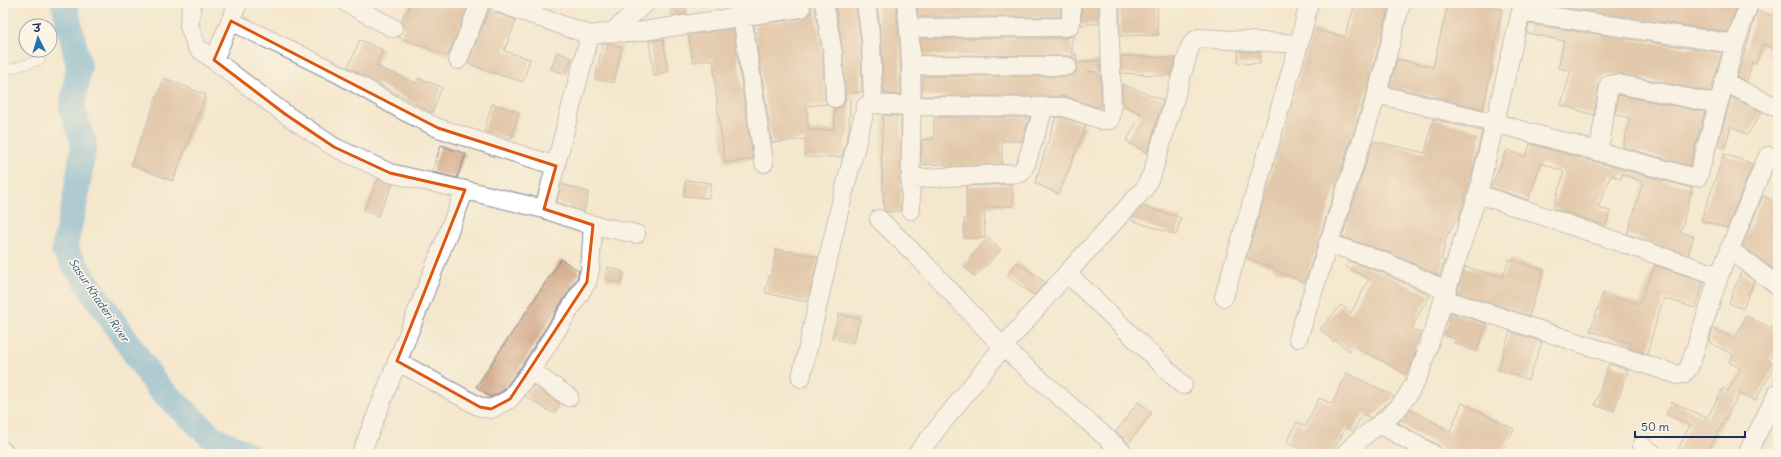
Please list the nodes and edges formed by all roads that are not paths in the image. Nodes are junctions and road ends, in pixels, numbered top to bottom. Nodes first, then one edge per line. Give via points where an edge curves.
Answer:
1 (192, 3) edge
2 (238, 3) edge
3 (347, 3) edge
4 (480, 3) edge
5 (499, 3) edge
6 (646, 3) edge
7 (824, 3) edge
8 (866, 3) edge
9 (906, 3) edge
10 (1071, 3) edge
11 (1108, 3) edge
12 (1309, 3) edge
13 (1401, 3) edge
14 (1749, 3) edge
15 (1522, 7) edge
16 (801, 8) dead end
17 (741, 10) edge
18 (231, 21) junction
19 (393, 28) dead end
20 (910, 28) junction
21 (612, 32) junction
22 (590, 35) junction
23 (1299, 44) junction
24 (1735, 44) junction
25 (40, 60) dead end
26 (214, 60) junction
27 (458, 60) dead end
28 (912, 65) junction
29 (1067, 66) dead end
30 (3, 72) edge
31 (1724, 82) junction
32 (1377, 94) junction
33 (835, 98) dead end
34 (873, 104) junction
35 (1718, 104) junction
36 (912, 106) junction
37 (1044, 107) junction
38 (1778, 108) edge
39 (1496, 123) junction
40 (1599, 151) junction
41 (1778, 157) edge
42 (764, 163) dead end
43 (556, 166) junction
44 (910, 179) junction
45 (465, 190) junction
46 (1478, 194) junction
47 (544, 209) junction
48 (911, 210) dead end
49 (879, 219) dead end
50 (593, 225) junction
51 (636, 234) dead end
52 (1328, 243) junction
53 (1729, 249) junction
54 (1067, 274) junction
55 (1719, 276) junction
56 (1778, 286) edge
57 (1445, 295) junction
58 (1224, 297) dead end
59 (1298, 338) dead end
60 (1003, 347) junction
61 (397, 361) junction
62 (531, 371) junction
63 (801, 378) dead end
64 (1183, 385) dead end
65 (1778, 392) edge
66 (569, 397) dead end
67 (1379, 424) junction
68 (3, 451) edge
69 (6, 454) edge
70 (361, 454) edge
71 (917, 454) edge
72 (1125, 454) edge
73 (1345, 454) edge
74 (1433, 454) edge
75 (1746, 454) edge

1 - 26 street via 189,26 197,47
2 - 18 street
3 - 19 street
4 - 27 street
5 - 22 street
6 - 21 street
7 - 33 street via 833,54
8 - 34 street via 871,40
9 - 20 street
10 - 20 street via 1070,26 1065,27
11 - 37 street via 1112,111 1110,120 1102,120 1064,107
12 - 23 street
13 - 32 street
14 - 24 street
15 - 24 street
15 - 39 street
16 - 17 street
17 - 21 street via 630,33
17 - 42 street
18 - 26 street
18 - 43 street via 339,74 438,128
20 - 28 street
21 - 22 street
22 - 43 street
23 - 54 street via 1200,38 1194,40 1152,174 1144,189
23 - 58 street
24 - 31 street
25 - 30 lane
26 - 45 street via 285,114 334,147 390,173
28 - 29 street
28 - 36 street
31 - 35 street
31 - 38 street
32 - 39 street
32 - 52 street
34 - 36 street
34 - 63 street via 864,109
35 - 40 street via 1618,84 1609,86
35 - 40 street via 1695,178
36 - 37 street
36 - 44 street
37 - 44 street via 1021,173
39 - 40 street
39 - 46 street
41 - 53 street via 1770,156 1765,162
43 - 47 street
44 - 48 street
45 - 47 street
45 - 61 street
46 - 55 street
46 - 57 street
47 - 50 street
49 - 60 street via 922,260
50 - 51 street
50 - 62 street via 590,270 586,282
52 - 57 street via 1387,263
52 - 59 street
53 - 55 street
53 - 56 street
54 - 60 street
54 - 64 street
55 - 57 street via 1689,368 1683,374
57 - 67 street via 1420,372 1411,391 1398,408
60 - 71 street
60 - 72 street
61 - 62 street via 480,407 491,409 510,399
61 - 70 street
62 - 66 street
65 - 75 street
67 - 73 street via 1360,438
67 - 74 street
68 - 69 street

